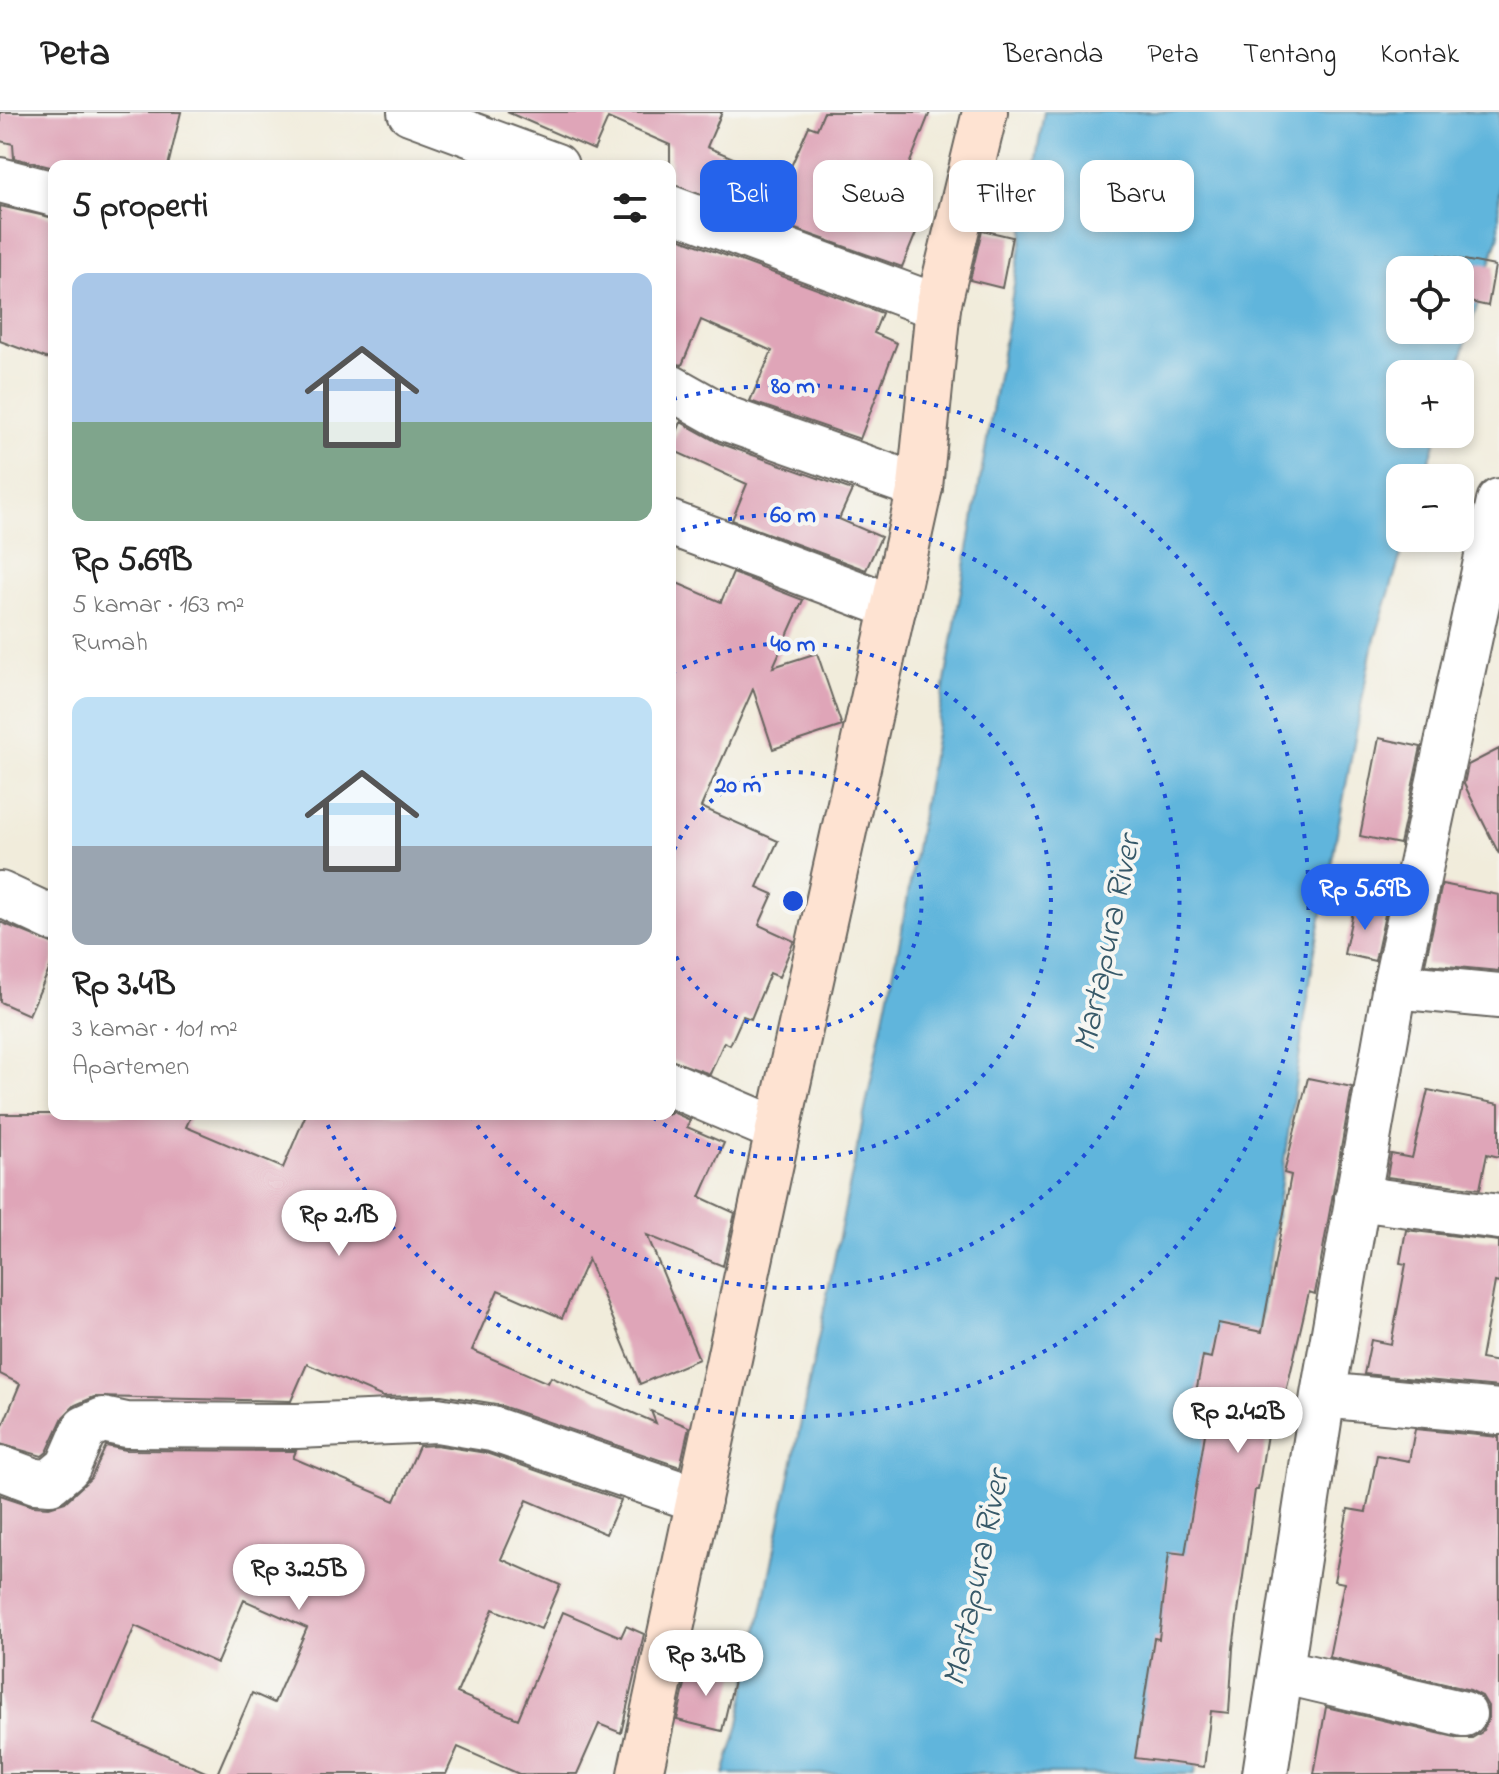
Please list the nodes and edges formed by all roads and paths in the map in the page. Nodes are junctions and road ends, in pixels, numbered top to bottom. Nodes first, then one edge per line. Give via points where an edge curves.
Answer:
1 (410, 112) edge
2 (985, 112) edge
3 (540, 160) edge
4 (0, 180) edge
5 (48, 192) edge
6 (676, 210) edge
7 (938, 307) junction
8 (676, 390) edge
9 (920, 487) junction
10 (1498, 508) edge
11 (676, 525) edge
12 (894, 607) junction
13 (0, 894) edge
14 (48, 916) edge
15 (1395, 986) junction
16 (1499, 996) edge
17 (676, 1087) edge
18 (778, 1130) junction
19 (1357, 1198) junction
20 (1499, 1217) edge
21 (1323, 1395) junction
22 (1499, 1412) edge
23 (0, 1468) edge
24 (699, 1500) junction
25 (1281, 1671) junction
26 (1464, 1714) dead end
27 (640, 1774) edge
28 (1265, 1774) edge

1 - 3 street
2 - 7 street
4 - 5 street
6 - 7 street
7 - 9 street
8 - 9 street via 727,419
9 - 12 street
10 - 15 street
11 - 12 street
12 - 18 street
13 - 14 street
15 - 16 street
15 - 19 street
17 - 18 street
18 - 24 street
19 - 20 street
19 - 21 street
21 - 22 street
21 - 25 street
23 - 24 street via 50,1482 68,1467 85,1428 95,1421 297,1426 437,1420 492,1429
24 - 27 street
25 - 26 street
25 - 28 street

